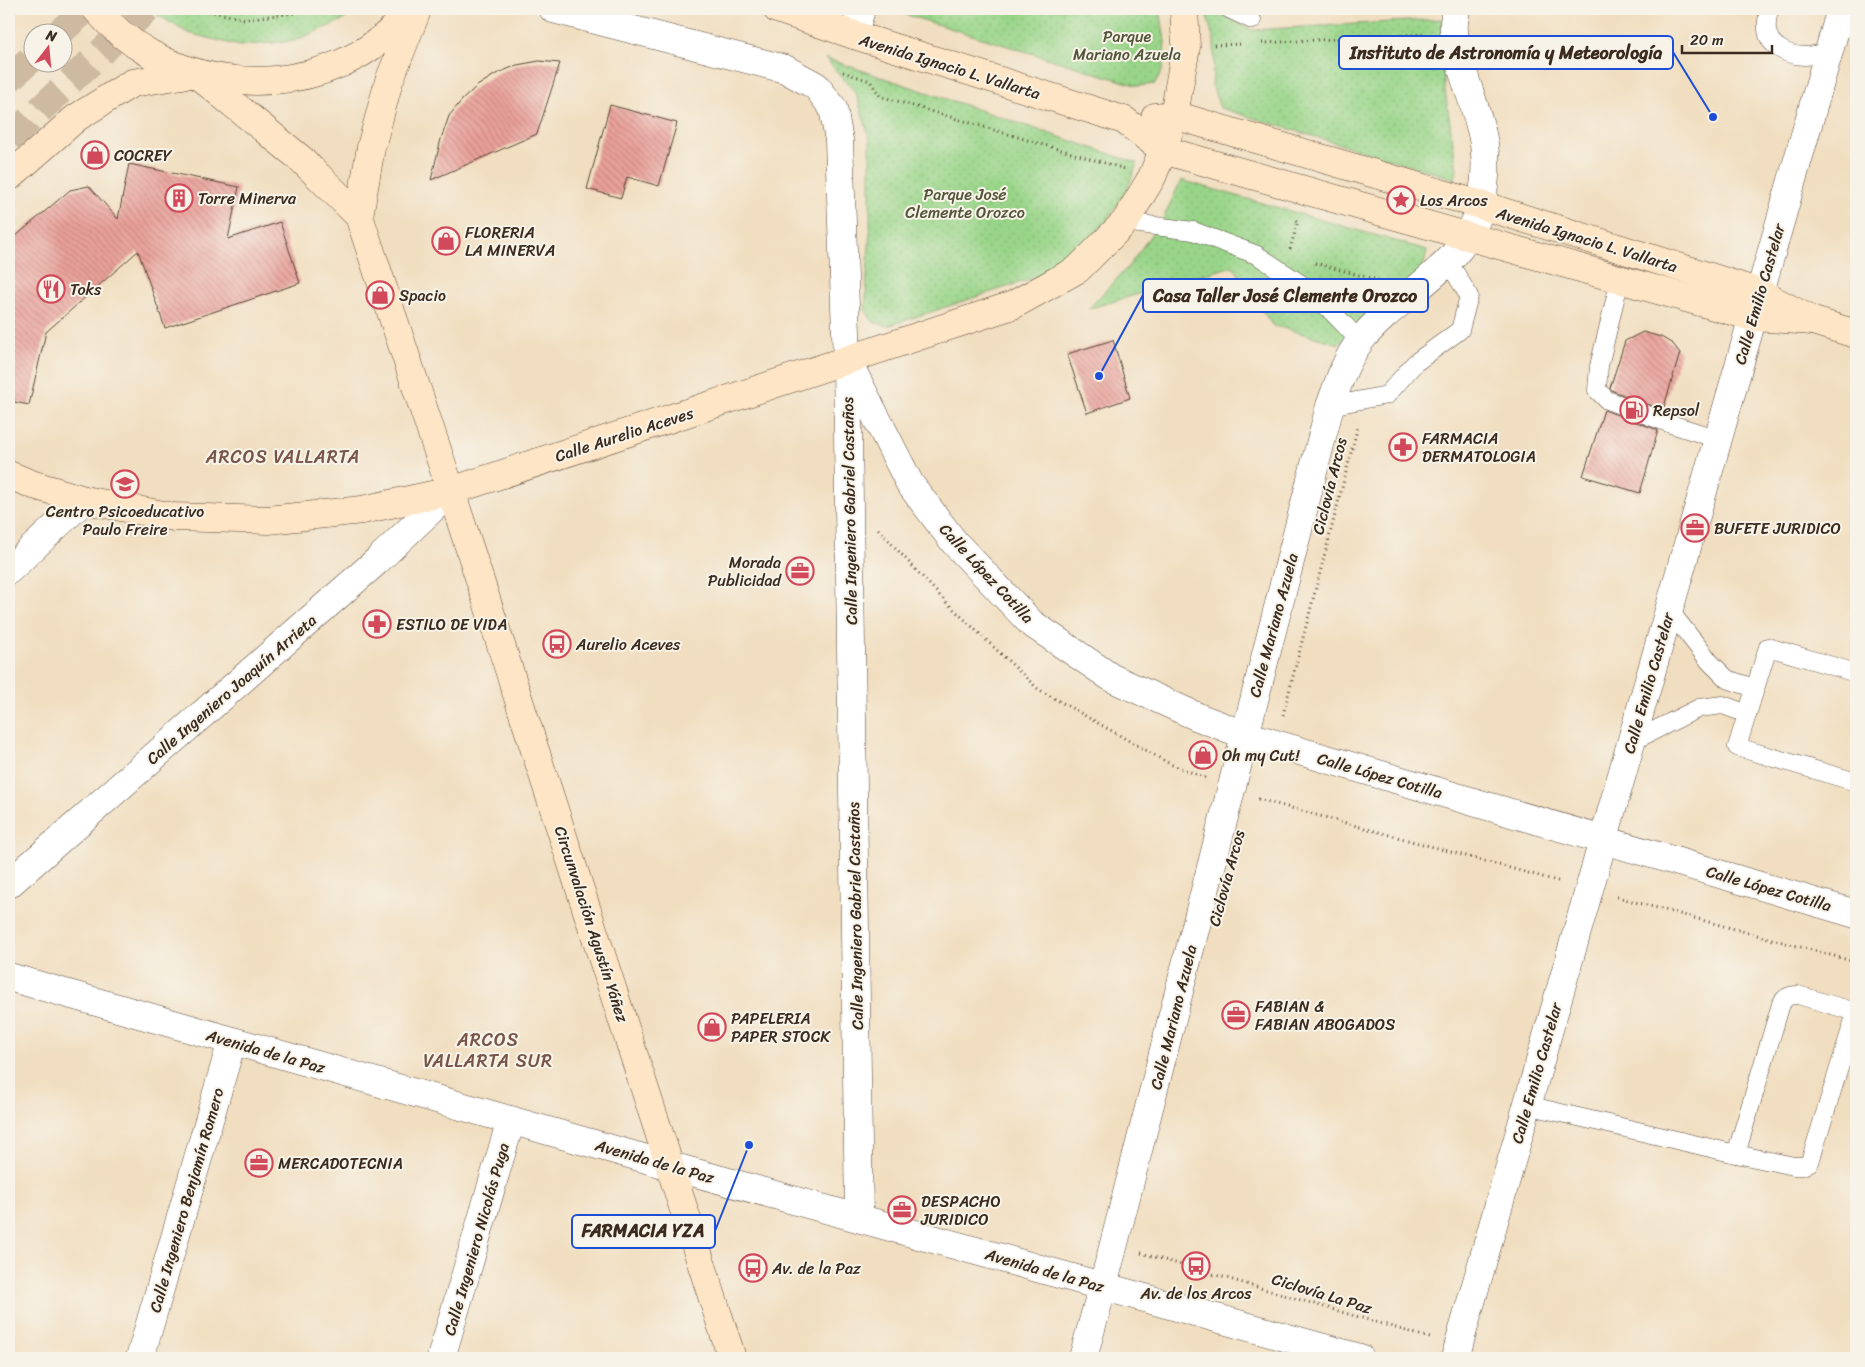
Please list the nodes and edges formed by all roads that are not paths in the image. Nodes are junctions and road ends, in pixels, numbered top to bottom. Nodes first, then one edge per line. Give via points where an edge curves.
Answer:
1 (96, 9) edge
2 (413, 9) edge
3 (418, 9) edge
4 (553, 9) edge
5 (777, 9) edge
6 (861, 9) edge
7 (1184, 9) edge
8 (1229, 9) edge
9 (1242, 9) edge
10 (1769, 9) edge
11 (1841, 9) edge
12 (1455, 20) edge
13 (854, 35) junction
14 (1829, 52) junction
15 (195, 74) junction
16 (1174, 115) junction
17 (1124, 120) junction
18 (1163, 150) junction
19 (9, 177) edge
20 (1481, 205) junction
21 (359, 216) junction
22 (1126, 222) junction
23 (1468, 236) junction
24 (1448, 262) junction
25 (1620, 279) junction
26 (1756, 305) junction
27 (1856, 334) edge
28 (1360, 342) junction
29 (847, 361) junction
30 (1330, 406) junction
31 (1718, 439) junction
32 (9, 475) edge
33 (451, 491) junction
34 (84, 500) junction
35 (9, 570) edge
36 (1669, 610) junction
37 (1856, 673) edge
38 (1754, 688) junction
39 (1747, 714) junction
40 (1244, 735) junction
41 (1631, 742) junction
42 (1856, 782) edge
43 (1603, 840) junction
44 (9, 884) edge
45 (1856, 914) edge
46 (9, 977) edge
47 (1856, 1012) edge
48 (232, 1041) junction
49 (1527, 1105) junction
50 (511, 1120) junction
51 (1736, 1154) junction
52 (671, 1166) junction
53 (859, 1218) junction
54 (1102, 1286) junction
55 (1456, 1352) edge
56 (140, 1358) edge
57 (441, 1358) edge
58 (732, 1358) edge
59 (1083, 1358) edge
60 (1360, 1358) edge

1 - 15 main road via 109,24 149,54
2 - 15 main road via 393,30 359,55 320,72 279,80 245,81
3 - 21 main road via 389,80 371,147
4 - 29 street, Calle Ingeniero Gabriel Castaños via 785,69 816,86 833,108 839,140
5 - 13 main road, Avenida Ignacio L. Vallarta
6 - 13 street
7 - 16 main road, Calle Aurelio Aceves via 1186,47
8 - 9 lane via 1252,20
10 - 14 lane via 1767,29 1770,41 1781,50 1806,56
11 - 14 street, Calle Emilio Castelar
12 - 20 street, Calle Mariano Azuela via 1459,59 1484,145 1486,177
13 - 17 main road, Avenida Ignacio L. Vallarta
14 - 26 street, Calle Emilio Castelar
15 - 19 main road via 132,83 76,118
15 - 21 main road via 301,159
16 - 17 main road, Avenida Ignacio L. Vallarta
16 - 18 main road, Calle Aurelio Aceves
16 - 20 main road, Avenida Ignacio L. Vallarta
17 - 18 main road, Avenida Ignacio L. Vallarta
18 - 22 main road, Calle Aurelio Aceves via 1152,177
18 - 23 main road, Avenida Ignacio L. Vallarta
20 - 23 street, Calle Mariano Azuela
20 - 26 main road, Avenida Ignacio L. Vallarta
21 - 33 main road, Circunvalación Agustín Yáñez
22 - 28 lane via 1193,231 1257,255 1313,292
22 - 29 main road, Calle Aurelio Aceves via 1078,269 1013,305
23 - 24 street, Calle Mariano Azuela
23 - 25 main road, Avenida Ignacio L. Vallarta
24 - 28 street, Calle Mariano Azuela via 1392,309
24 - 30 lane via 1469,296 1460,330 1415,363 1387,395
25 - 26 main road, Avenida Ignacio L. Vallarta
25 - 31 lane via 1599,366 1597,390 1607,400
26 - 27 main road, Avenida Ignacio L. Vallarta
26 - 31 street, Calle Emilio Castelar
28 - 30 street, Calle Mariano Azuela via 1343,370
29 - 33 main road, Calle Aurelio Aceves
29 - 40 street, Calle López Cotilla via 910,484 954,542 1031,623 1112,678
29 - 53 street, Calle Ingeniero Gabriel Castaños
30 - 40 street, Calle Mariano Azuela
31 - 36 street, Calle Emilio Castelar
32 - 34 main road, Calle Aurelio Aceves
33 - 34 main road, Calle Aurelio Aceves via 362,510 268,520 174,517
33 - 44 street, Calle Ingeniero Joaquín Arrieta via 378,560
33 - 52 main road, Circunvalación Agustín Yáñez
34 - 35 street
36 - 38 lane via 1727,679
36 - 41 street, Calle Emilio Castelar
37 - 38 lane via 1768,647
38 - 39 lane
39 - 41 lane via 1723,705 1699,708
39 - 42 lane via 1737,747
40 - 43 street, Calle López Cotilla
40 - 54 street, Calle Mariano Azuela
41 - 43 street, Calle Emilio Castelar
43 - 45 street, Calle López Cotilla
43 - 49 street, Calle Emilio Castelar
46 - 48 street, Avenida de la Paz
47 - 51 lane via 1810,1162 1794,1166
47 - 51 lane via 1798,995 1784,999
48 - 50 street, Avenida de la Paz
48 - 56 street, Calle Ingeniero Benjamín Romero
49 - 51 lane
49 - 55 street, Calle Emilio Castelar
50 - 52 street, Avenida de la Paz
50 - 57 street, Calle Ingeniero Nicolás Puga
52 - 53 street, Avenida de la Paz
52 - 58 main road, Circunvalación Agustín Yáñez
53 - 54 street, Avenida de la Paz
54 - 59 street, Calle Mariano Azuela
54 - 60 street, Avenida de la Paz

